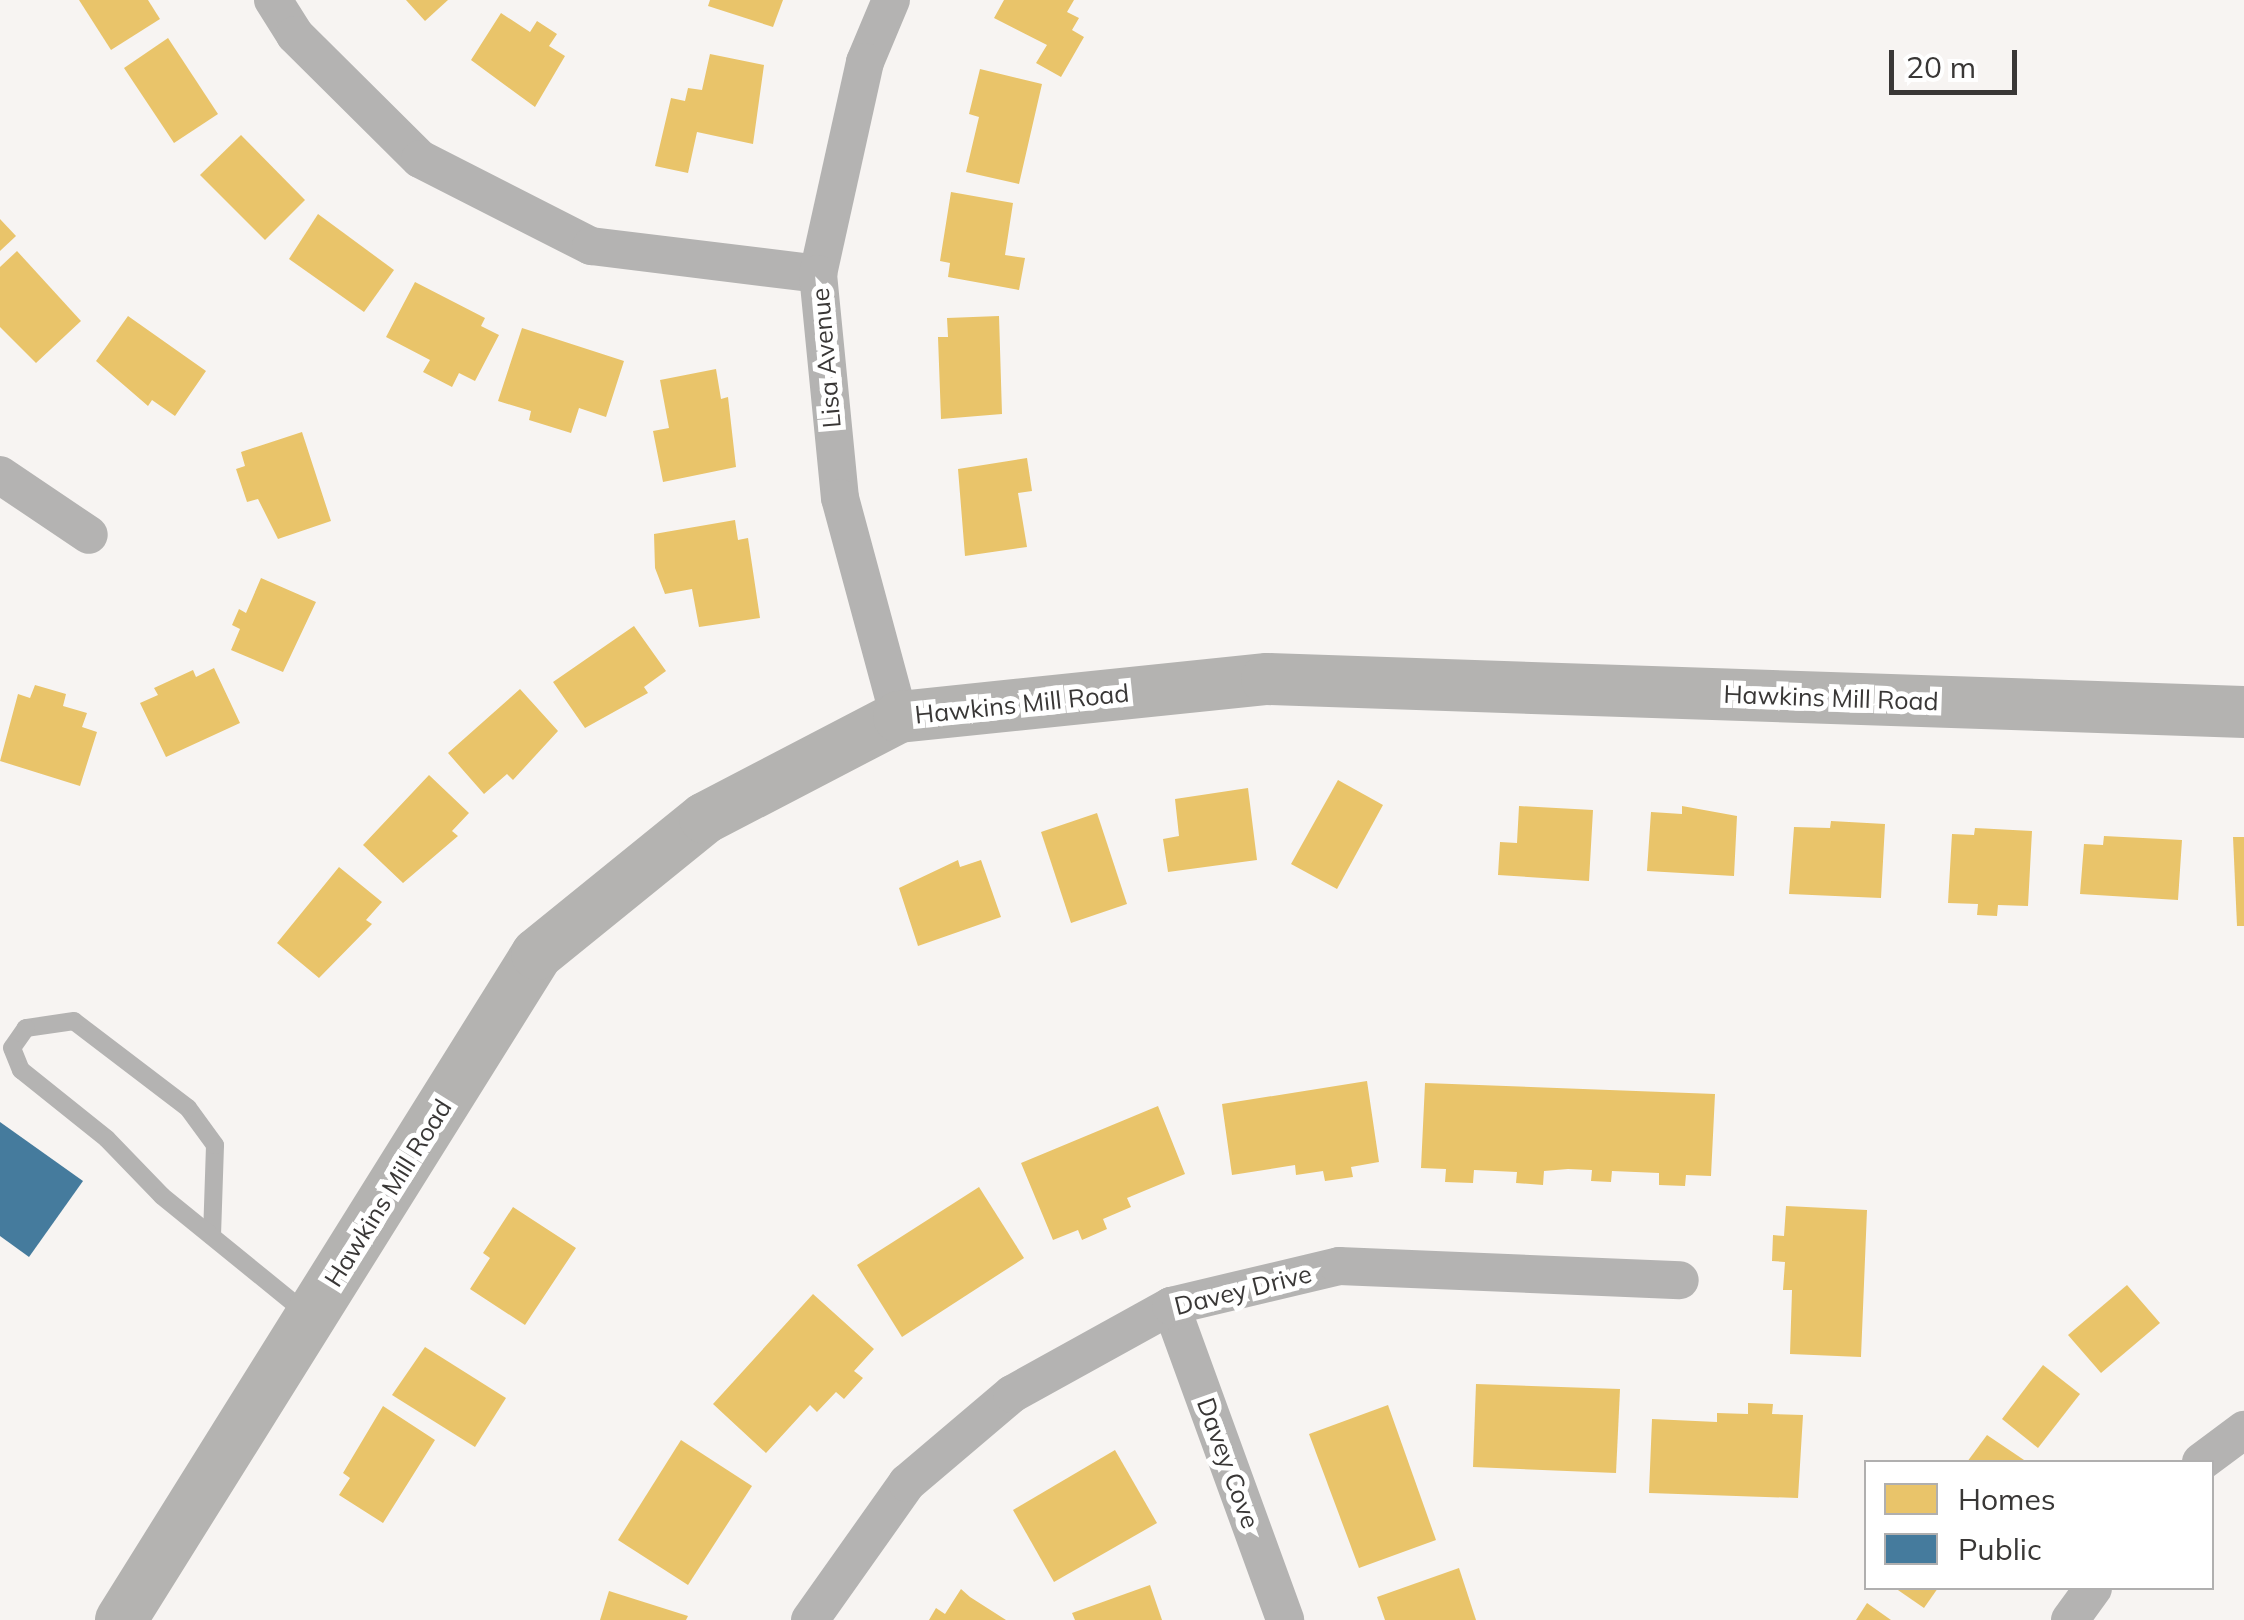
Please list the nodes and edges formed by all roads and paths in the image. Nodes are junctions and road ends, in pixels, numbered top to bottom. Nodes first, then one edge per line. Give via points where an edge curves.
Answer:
1 (273, 0) edge
2 (891, 0) edge
3 (818, 274) junction
4 (0, 475) edge
5 (89, 535) dead end
6 (2244, 712) edge
7 (899, 718) junction
8 (212, 1236) junction
9 (1680, 1280) dead end
10 (1172, 1306) junction
11 (311, 1317) junction
12 (2244, 1430) edge
13 (2204, 1460) edge
14 (2091, 1590) edge
15 (121, 1620) edge
16 (810, 1620) edge
17 (1285, 1620) edge
18 (2070, 1620) edge

1 - 3 street via 295,35 420,158 574,237 592,246
2 - 3 street, Lisa Avenue via 865,62
3 - 7 street, Lisa Avenue via 840,498
4 - 5 street
6 - 7 street, Hawkins Mill Road via 1268,678
7 - 11 street, Hawkins Mill Road via 705,818 536,954
8 - 8 lane via 20,1070 12,1048 26,1028 74,1021 188,1108 215,1144
8 - 11 lane
9 - 10 street, Davey Drive via 1339,1266
10 - 16 street, Davey Drive via 1012,1394 907,1483
10 - 17 street, Davey Cove
11 - 15 street, Hawkins Mill Road
12 - 13 street
14 - 18 street

